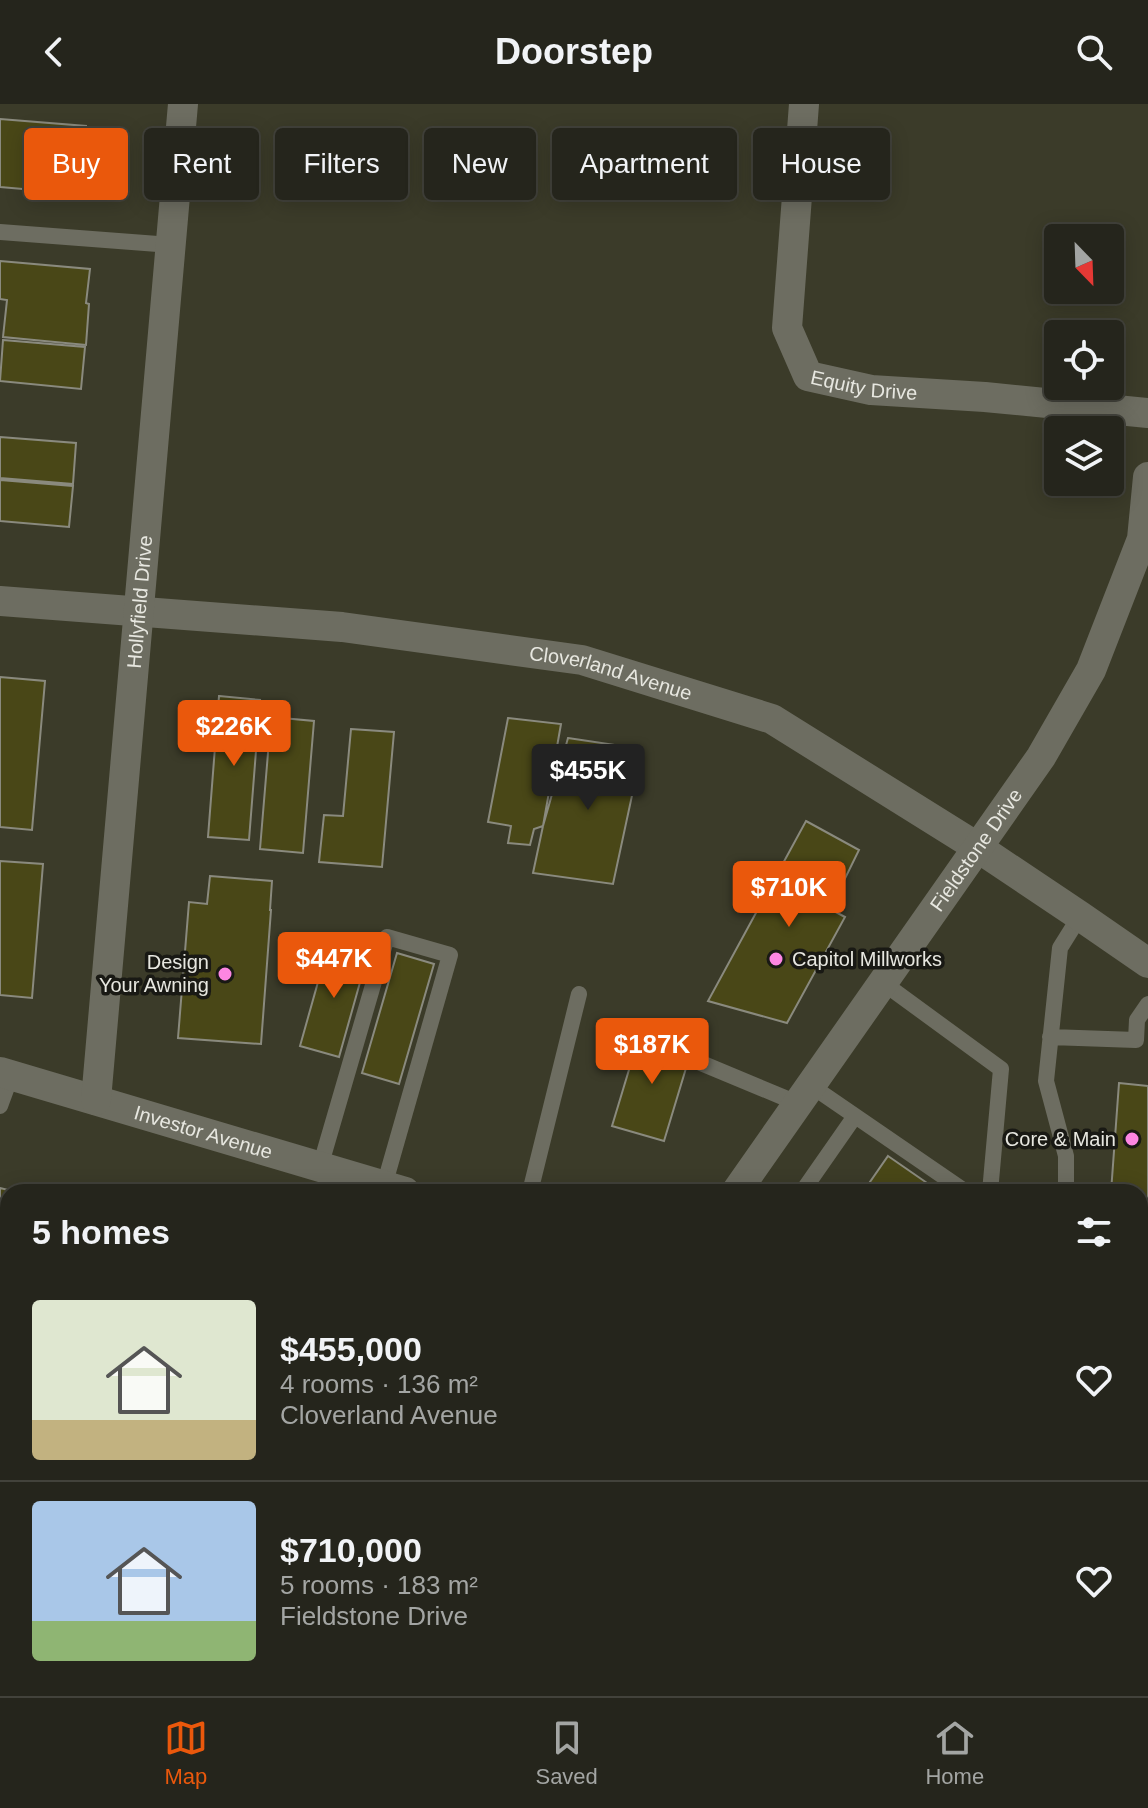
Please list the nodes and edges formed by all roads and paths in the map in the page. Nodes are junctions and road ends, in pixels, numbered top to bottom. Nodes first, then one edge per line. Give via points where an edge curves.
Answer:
1 (183, 104) edge
2 (804, 104) edge
3 (0, 232) edge
4 (171, 245) junction
5 (1148, 413) edge
6 (1148, 477) edge
7 (0, 601) edge
8 (140, 611) junction
9 (977, 847) junction
10 (1080, 916) junction
11 (1148, 963) edge
12 (882, 982) junction
13 (579, 994) dead end
14 (1148, 1004) edge
15 (1050, 1037) junction
16 (701, 1063) dead end
17 (6, 1074) edge
18 (804, 1094) junction
19 (96, 1100) junction
20 (0, 1106) edge
21 (855, 1116) junction
22 (320, 1167) junction
23 (377, 1184) edge
24 (395, 1184) edge
25 (532, 1184) edge
26 (742, 1184) edge
27 (808, 1184) edge
28 (954, 1184) edge
29 (991, 1184) edge
30 (1066, 1184) edge

1 - 4 street, Hollyfield Drive
2 - 5 street, Equity Drive via 787,328 808,376 871,390
3 - 4 lane
4 - 8 street, Hollyfield Drive
6 - 9 street, Fieldstone Drive via 1142,539 1091,670 1041,757
7 - 8 street, Cloverland Avenue
8 - 9 street, Cloverland Avenue via 342,627 582,660 772,719
8 - 19 street, Hollyfield Drive
9 - 10 street, Cloverland Avenue
9 - 12 street, Fieldstone Drive
10 - 11 street, Cloverland Avenue
10 - 15 lane via 1060,948
12 - 18 street, Fieldstone Drive
12 - 29 lane via 1001,1069
13 - 25 lane
14 - 15 lane via 1137,1020 1136,1040
15 - 30 lane via 1046,1081 1066,1156
16 - 18 lane
17 - 19 street, Investor Avenue
17 - 20 lane
18 - 21 lane
18 - 26 street, Fieldstone Drive
19 - 22 street, Investor Avenue
21 - 27 lane
21 - 28 lane
22 - 23 street, Investor Avenue
22 - 24 lane via 387,937 450,955

